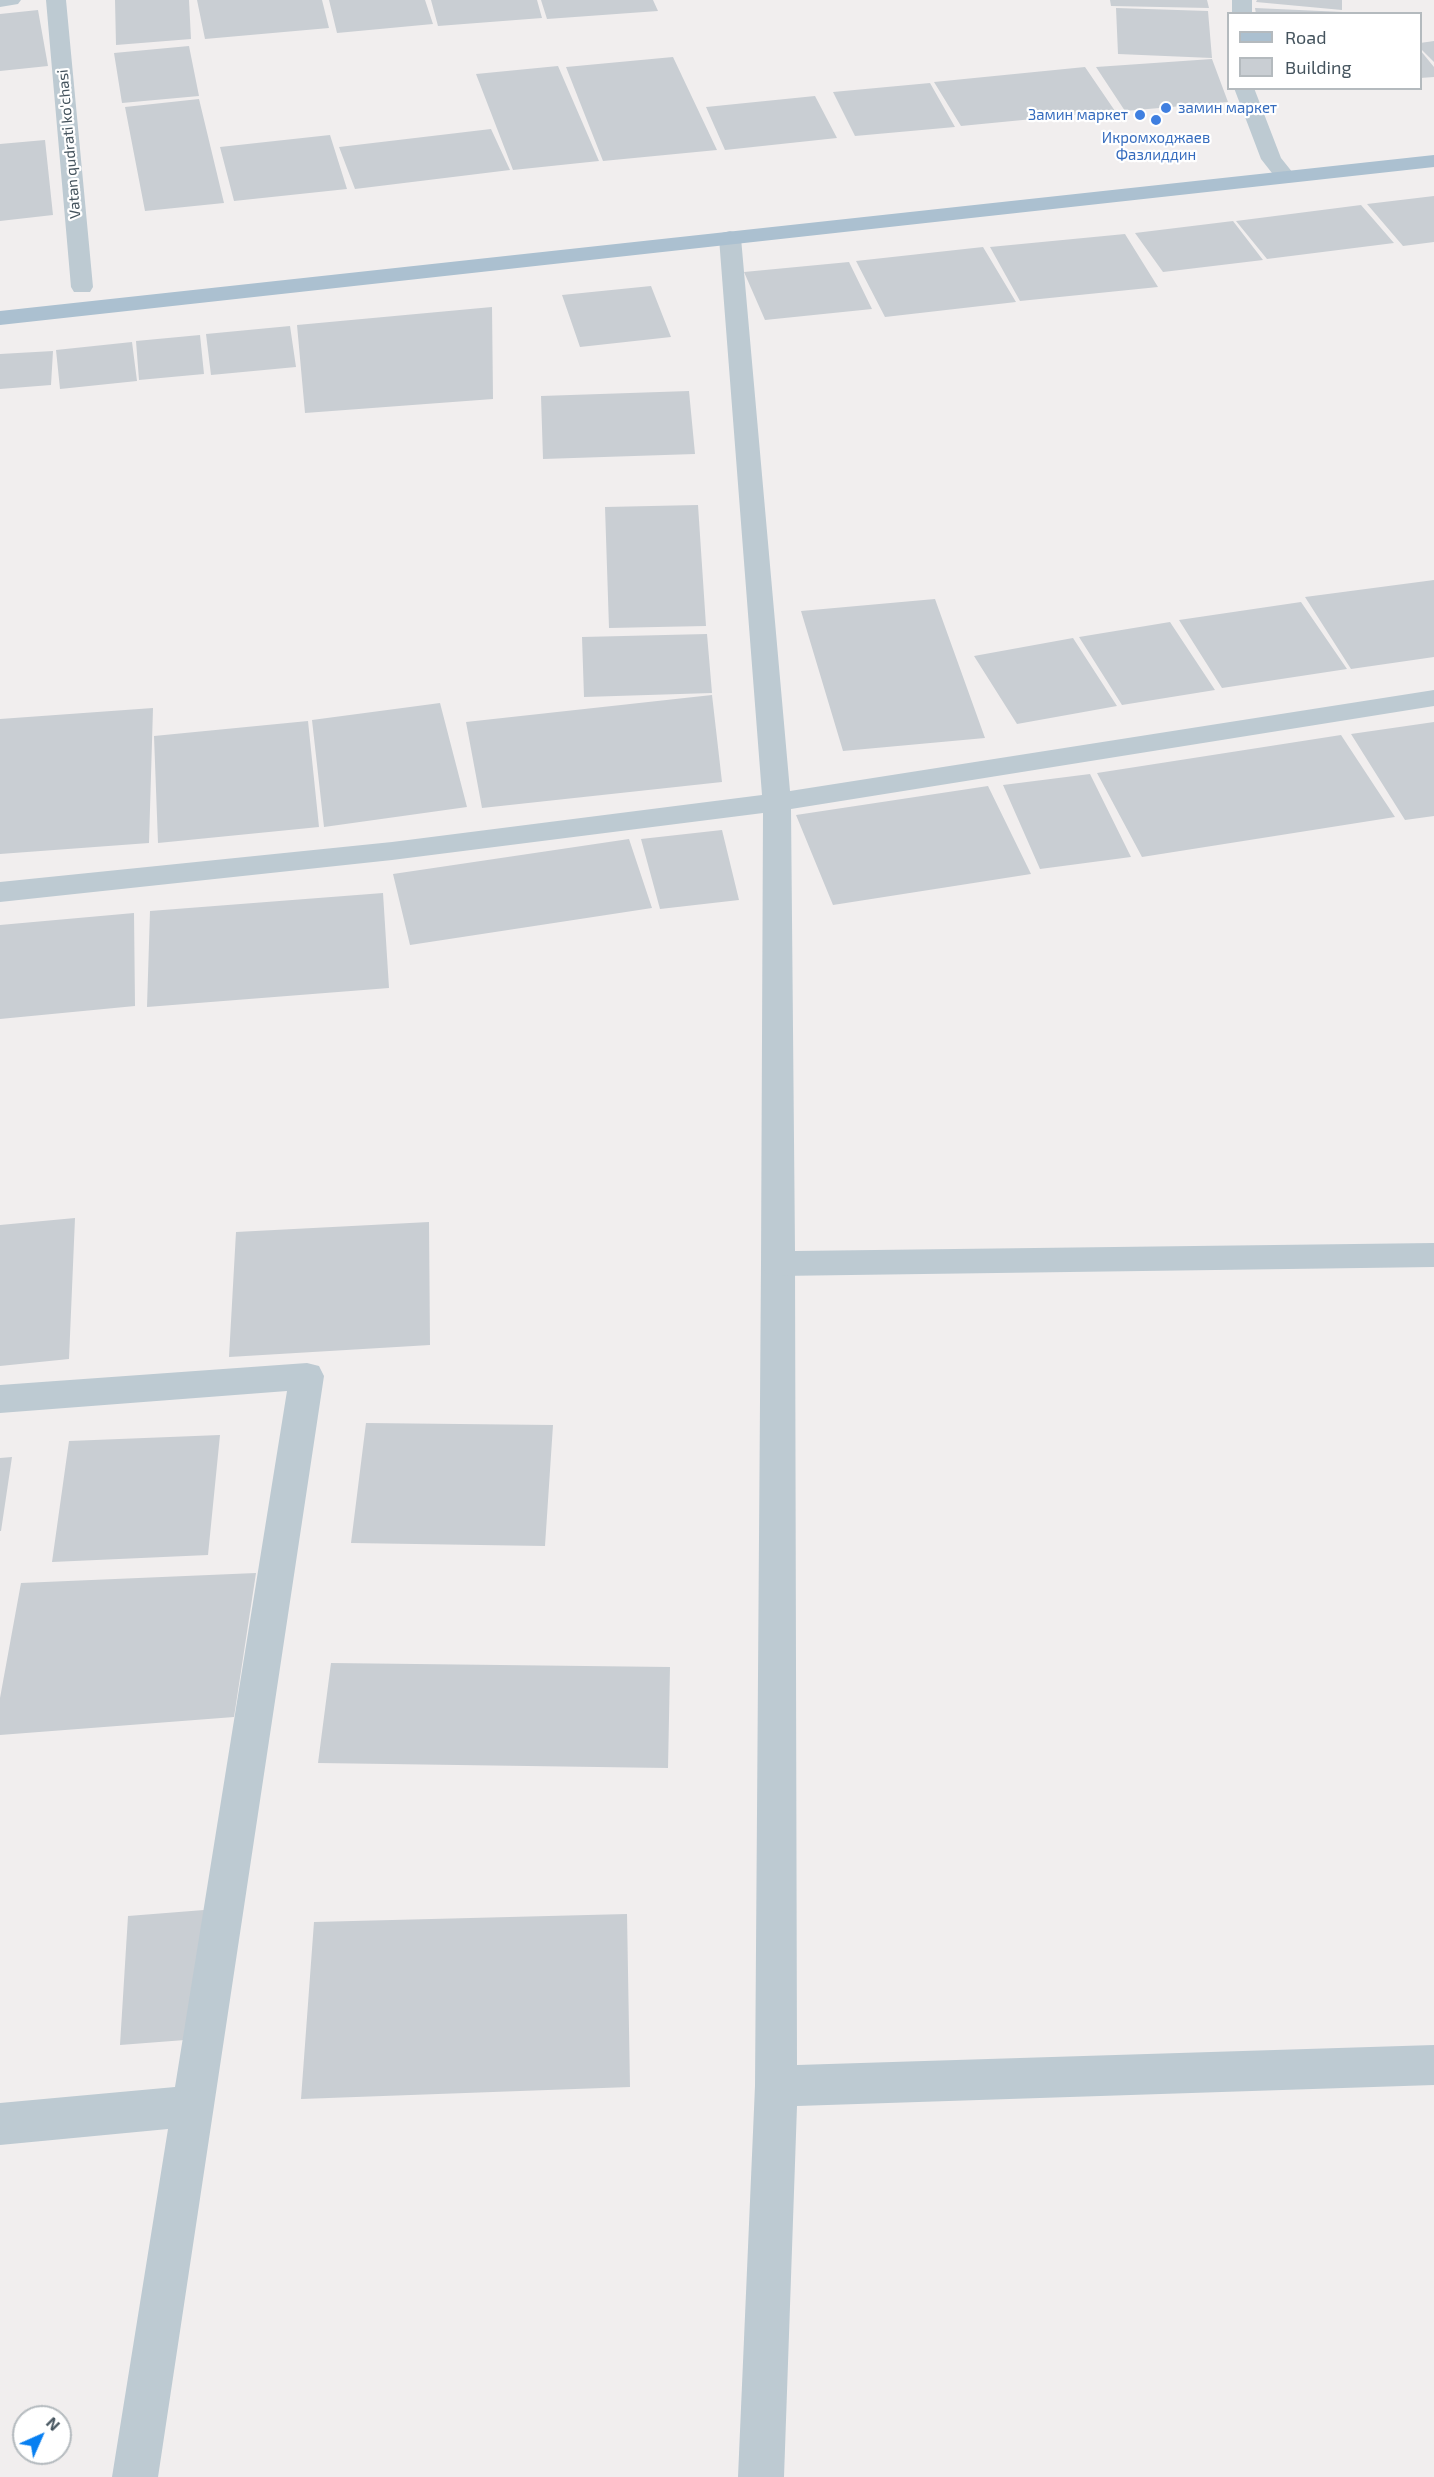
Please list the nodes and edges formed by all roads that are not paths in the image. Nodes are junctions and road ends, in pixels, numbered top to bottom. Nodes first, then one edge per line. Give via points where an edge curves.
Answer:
1 (11, 0) edge
2 (56, 0) edge
3 (0, 1) edge
4 (1245, 90) edge
5 (1434, 141) edge
6 (1271, 159) junction
7 (1434, 161) edge
8 (1286, 178) junction
9 (730, 238) junction
10 (260, 268) dead end
11 (106, 285) dead end
12 (82, 287) junction
13 (59, 290) dead end
14 (0, 318) edge
15 (1434, 698) edge
16 (777, 802) junction
17 (0, 892) edge
18 (1434, 1255) edge
19 (778, 1264) junction
20 (0, 1399) edge
21 (1434, 2065) edge
22 (776, 2086) junction
23 (193, 2106) junction
24 (0, 2124) edge
25 (135, 2477) edge
26 (761, 2477) edge

1 - 3 street
2 - 12 street, Vatan qudrati ko'chasi
4 - 6 street
5 - 6 main road
6 - 8 street
6 - 10 main road
7 - 8 main road
8 - 9 main road
9 - 14 main road
9 - 16 street
11 - 12 main road
12 - 13 main road
15 - 16 street
16 - 17 street via 392,851
16 - 19 street
18 - 19 street
19 - 22 street
20 - 23 street via 307,1376
21 - 22 street
22 - 26 street
23 - 24 street
23 - 25 street

